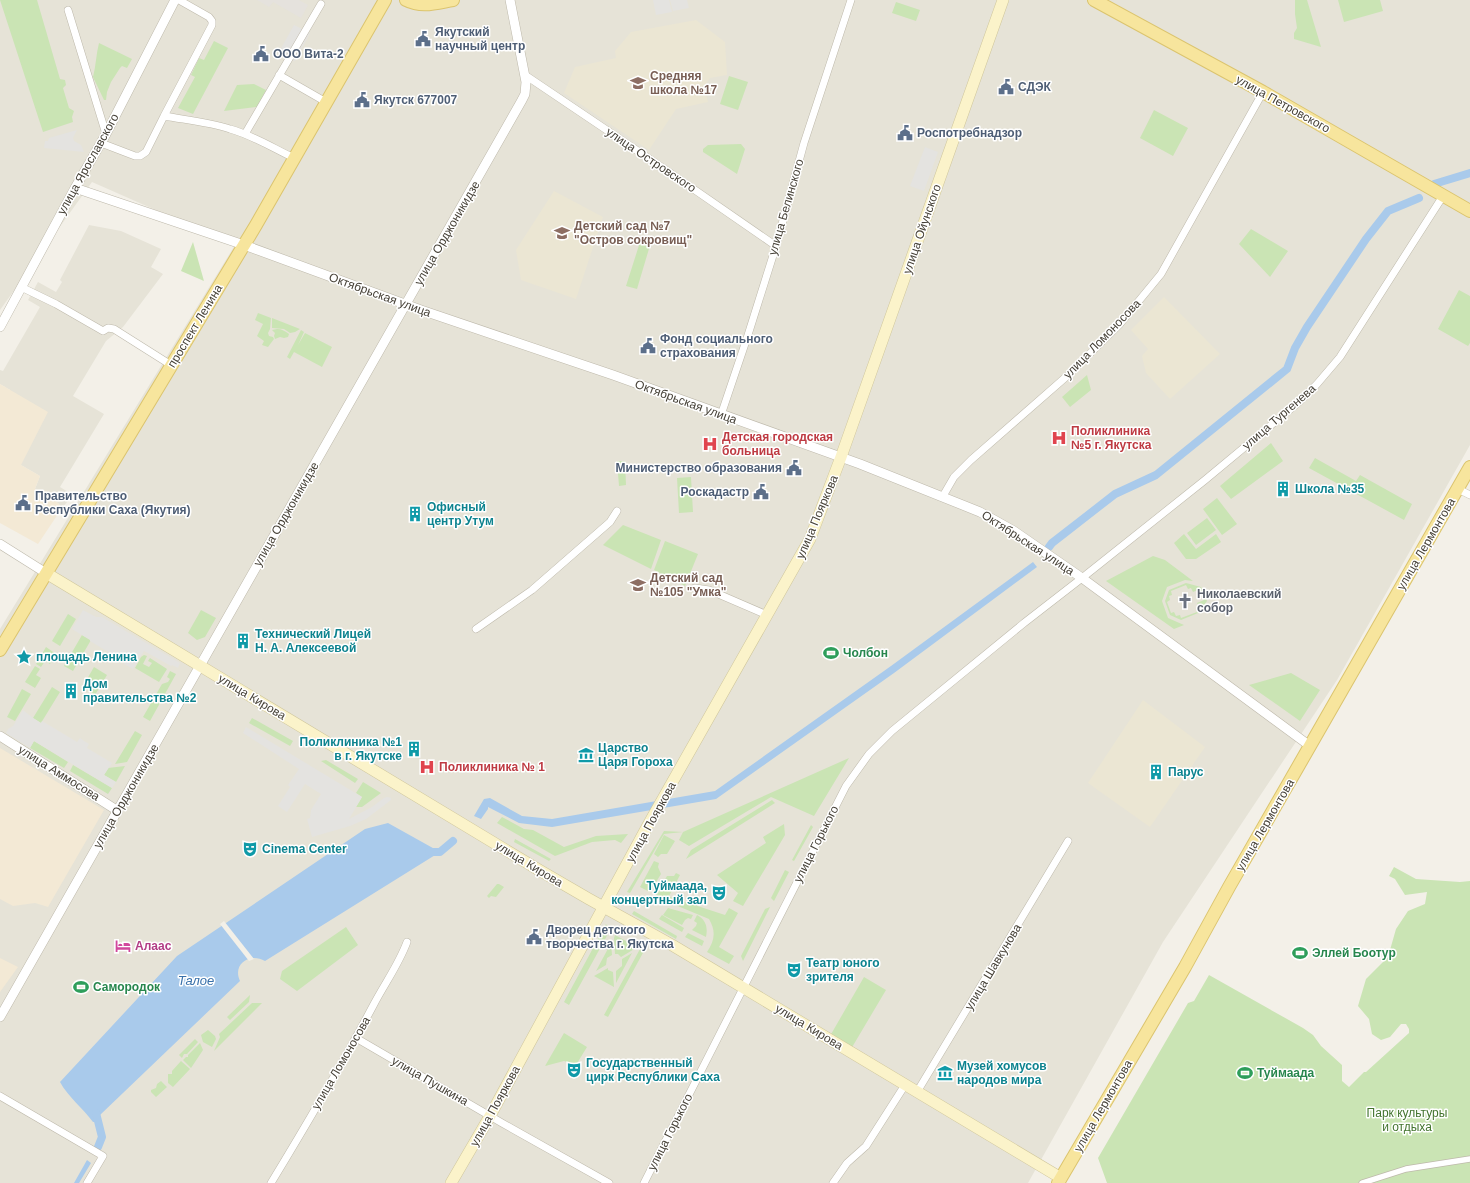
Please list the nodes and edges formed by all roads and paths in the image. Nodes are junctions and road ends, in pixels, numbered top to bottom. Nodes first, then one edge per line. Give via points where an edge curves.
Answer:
1 (175, 0) edge
2 (179, 0) edge
3 (385, 0) edge
4 (406, 0) edge
5 (453, 0) edge
6 (510, 0) edge
7 (851, 0) edge
8 (1003, 0) edge
9 (1094, 0) edge
10 (321, 4) dead end
11 (68, 10) dead end
12 (279, 75) junction
13 (525, 75) junction
14 (1263, 92) junction
15 (326, 102) junction
16 (164, 116) junction
17 (106, 134) junction
18 (245, 134) junction
19 (101, 143) junction
20 (294, 158) junction
21 (75, 188) junction
22 (1443, 196) junction
23 (1470, 211) edge
24 (244, 245) junction
25 (776, 246) junction
26 (21, 287) junction
27 (406, 304) junction
28 (0, 327) edge
29 (171, 365) junction
30 (721, 415) junction
31 (841, 457) junction
32 (1470, 467) edge
33 (1458, 489) junction
34 (1470, 495) edge
35 (943, 496) junction
36 (617, 511) dead end
37 (0, 544) edge
38 (46, 573) junction
39 (1082, 578) junction
40 (695, 588) dead end
41 (767, 615) junction
42 (476, 629) dead end
43 (0, 650) edge
44 (200, 666) junction
45 (0, 736) edge
46 (1310, 746) junction
47 (118, 811) junction
48 (1068, 841) dead end
49 (604, 908) junction
50 (407, 942) dead end
51 (744, 988) junction
52 (0, 1017) edge
53 (356, 1038) junction
54 (905, 1085) junction
55 (917, 1092) junction
56 (0, 1096) edge
57 (490, 1116) junction
58 (1470, 1159) edge
59 (1060, 1180) edge
60 (87, 1183) edge
61 (271, 1183) edge
62 (451, 1183) edge
63 (609, 1183) edge
64 (644, 1183) edge
65 (833, 1183) edge
66 (1362, 1183) edge

1 - 17 street, улица Ярославского
2 - 16 street via 209,17 212,25
3 - 15 main road, проспект Ленина
4 - 5 main road via 413,4 426,5
6 - 13 street, улица Орджоникидзе
7 - 25 street, улица Белинского via 804,143
8 - 31 main road, улица Ойунского
9 - 14 main road, улица Петровского
10 - 12 street
11 - 17 street
12 - 15 street
12 - 18 street
13 - 25 street, улица Островского
13 - 27 street, улица Орджоникидзе via 526,86 522,100
14 - 22 main road, улица Петровского
14 - 35 street, улица Ломоносова via 1161,274 1119,325 1067,376 971,460 954,477
15 - 20 main road, проспект Ленина
16 - 18 street via 212,124
16 - 19 street via 146,152 140,156
17 - 19 street, улица Ярославского
18 - 20 street
19 - 21 street, улица Ярославского
20 - 24 main road, проспект Ленина
21 - 24 street, Октябрьская улица
21 - 26 street, улица Ярославского
22 - 23 main road, улица Петровского
22 - 39 street, улица Тургенева via 1340,357 1317,384 1264,431
24 - 27 street, Октябрьская улица
24 - 29 main road, проспект Ленина
25 - 30 street, улица Белинского
26 - 28 street, улица Ярославского
26 - 29 street via 103,330 114,330
27 - 30 street, Октябрьская улица
27 - 44 street, улица Орджоникидзе
29 - 38 main road, проспект Ленина
30 - 31 street, Октябрьская улица
31 - 35 street, Октябрьская улица
31 - 41 main road, улица Пояркова via 810,539
32 - 33 main road, улица Лермонтова
33 - 34 street
33 - 46 main road, улица Лермонтова
35 - 39 street, Октябрьская улица via 980,512 1014,531
36 - 42 street via 610,522 532,590
37 - 38 street, улица Кирова
38 - 43 main road, проспект Ленина
38 - 44 main road, улица Кирова
39 - 46 street, Октябрьская улица
39 - 51 street, улица Горького via 947,685 869,754 846,786
40 - 41 street via 709,590
41 - 49 main road, улица Пояркова
44 - 47 street, улица Орджоникидзе
44 - 49 main road, улица Кирова
45 - 47 street, улица Аммосова
46 - 59 main road, улица Лермонтова via 1185,968
47 - 52 street, улица Орджоникидзе
48 - 55 street, улица Шавкунова
49 - 51 main road, улица Кирова
49 - 57 main road, улица Пояркова
50 - 53 street, улица Ломоносова
51 - 54 main road, улица Кирова
51 - 64 street, улица Горького
53 - 57 street, улица Пушкина
53 - 61 street, улица Ломоносова
54 - 55 main road, улица Кирова
54 - 65 street via 866,1146 847,1162
55 - 59 main road, улица Кирова
56 - 60 street via 102,1156
57 - 62 main road, улица Пояркова
57 - 63 street, улица Пушкина
58 - 66 street via 1406,1169

